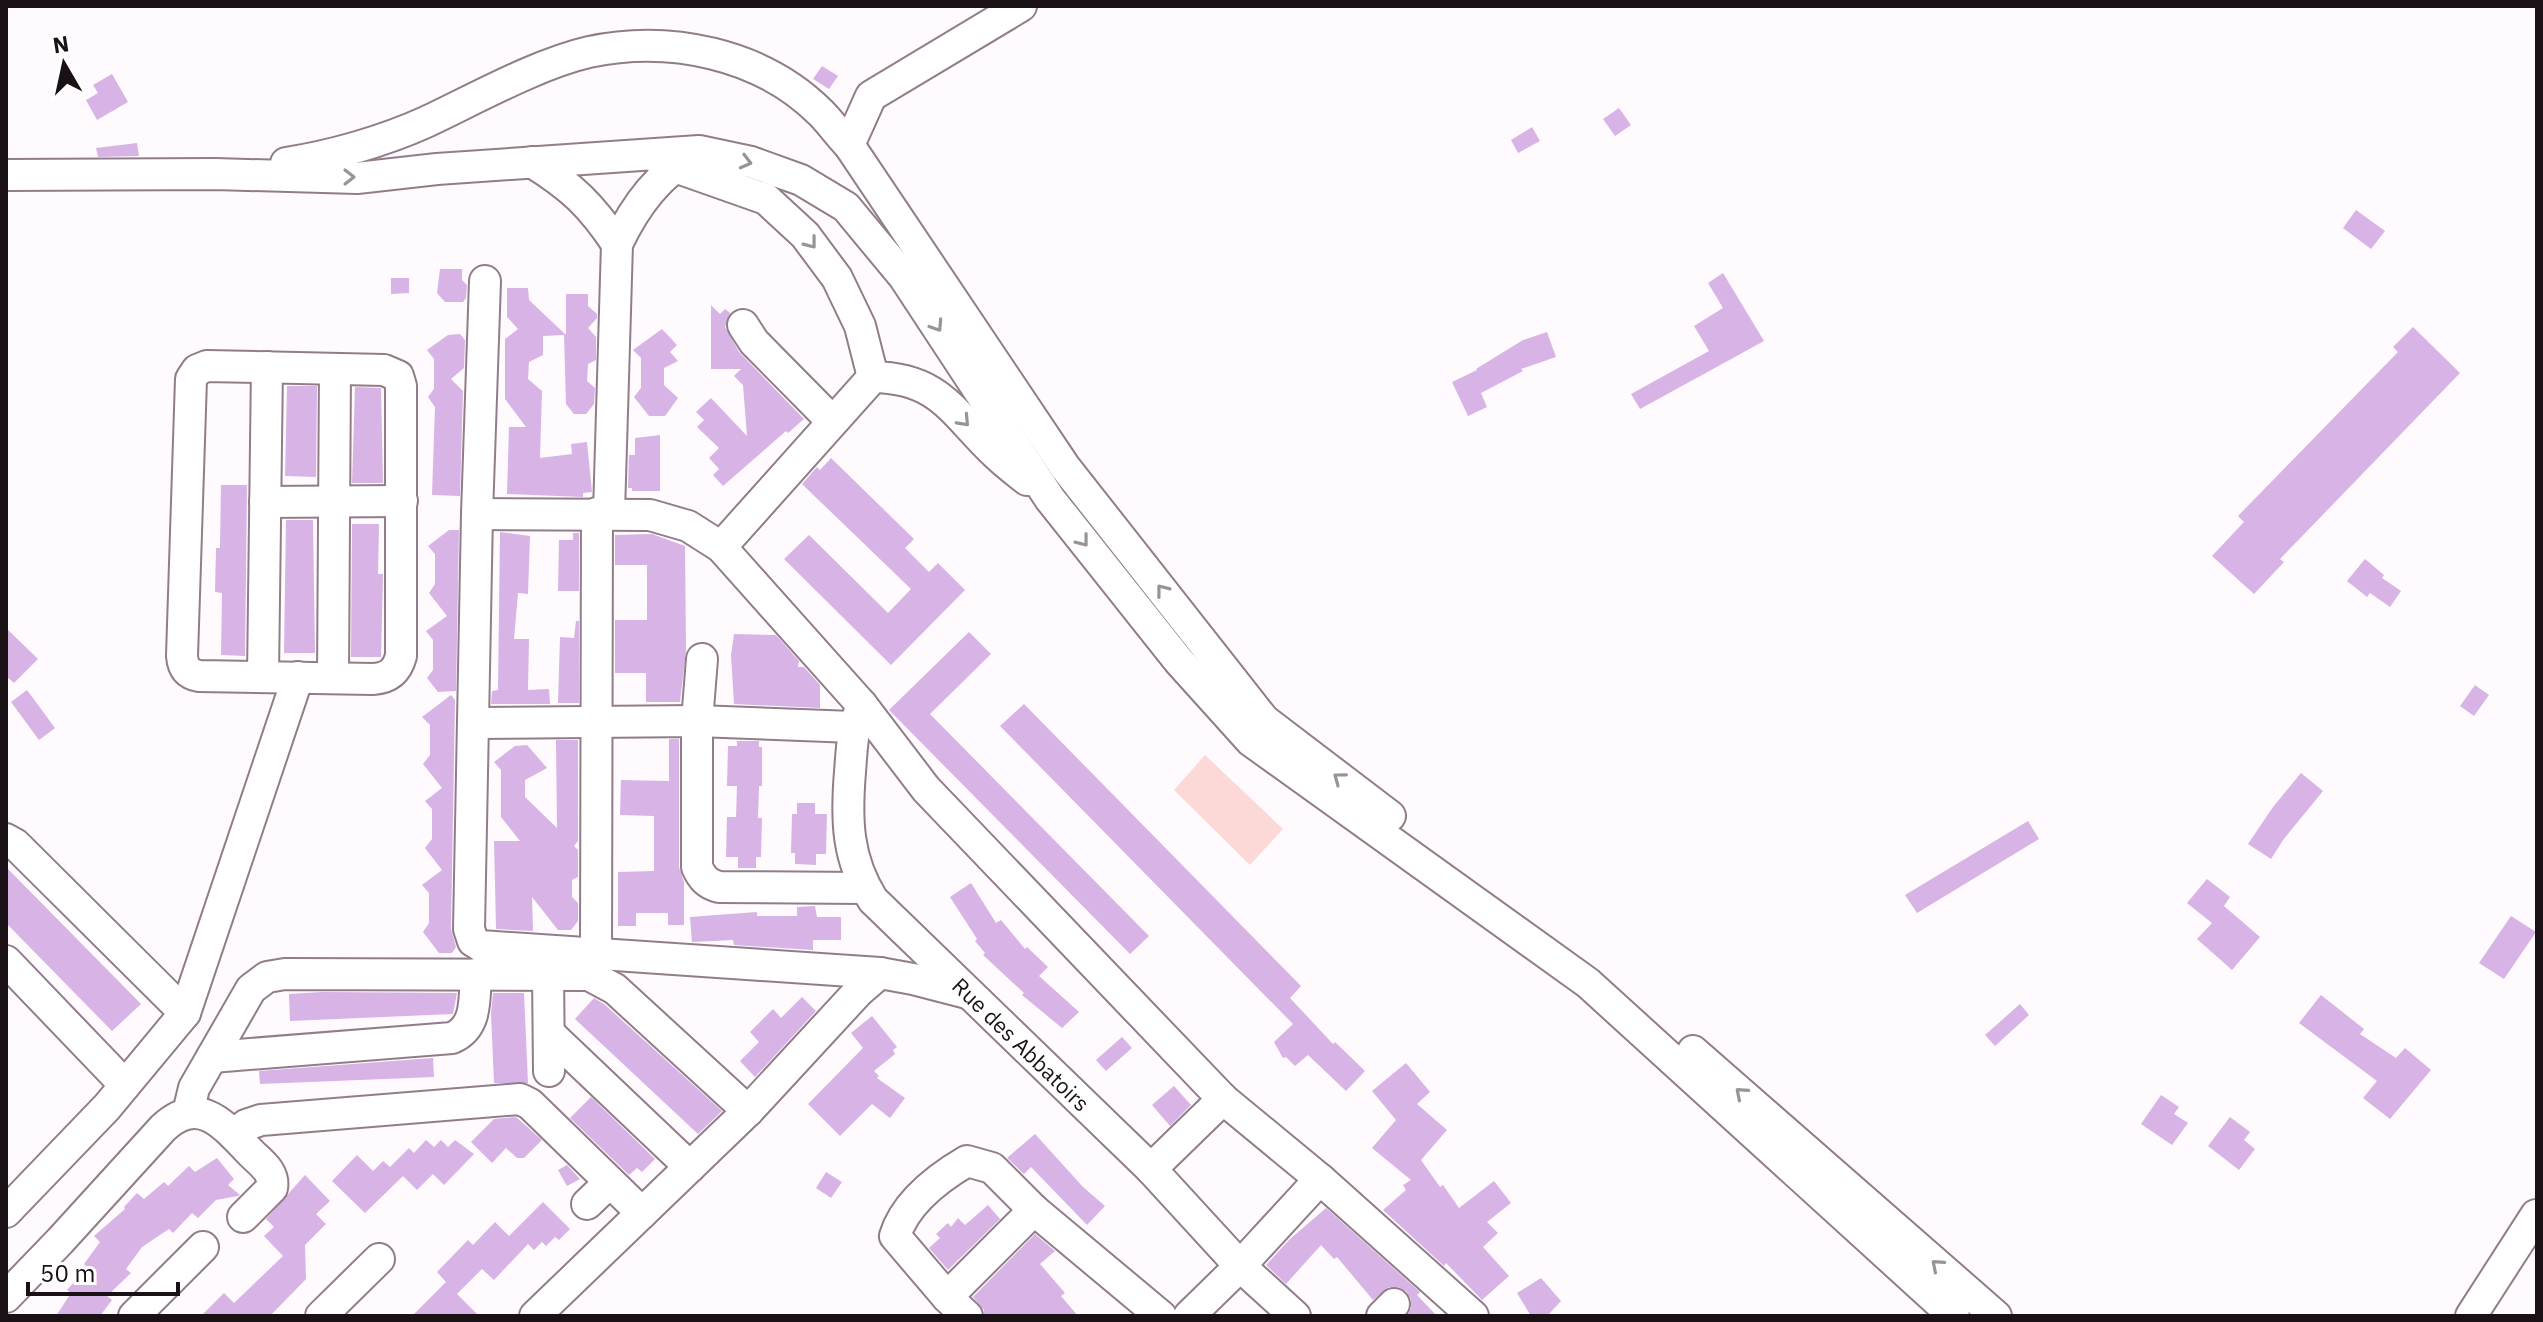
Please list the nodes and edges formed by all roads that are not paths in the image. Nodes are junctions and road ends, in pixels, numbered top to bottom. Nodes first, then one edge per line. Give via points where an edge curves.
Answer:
1 (1021, 6) edge
2 (422, 124) junction
3 (849, 145) junction
4 (699, 151) junction
5 (641, 155) junction
6 (532, 162) junction
7 (673, 166) junction
8 (437, 169) junction
9 (215, 174) junction
10 (6, 175) edge
11 (617, 244) junction
12 (485, 281) dead end
13 (743, 325) dead end
14 (267, 367) junction
15 (335, 369) junction
16 (873, 377) junction
17 (832, 421) junction
18 (1050, 499) junction
19 (334, 501) junction
20 (402, 501) junction
21 (265, 502) junction
22 (603, 513) junction
23 (477, 514) junction
24 (721, 547) junction
25 (702, 659) dead end
26 (263, 676) junction
27 (298, 677) junction
28 (333, 677) junction
29 (858, 716) junction
30 (697, 721) junction
31 (595, 722) junction
32 (473, 723) junction
33 (6, 839) edge
34 (865, 888) junction
35 (914, 942) junction
36 (596, 952) junction
37 (6, 961) edge
38 (548, 973) junction
39 (880, 973) junction
40 (476, 974) junction
41 (913, 979) junction
42 (967, 993) junction
43 (185, 1013) junction
44 (549, 1033) junction
45 (212, 1057) junction
46 (549, 1071) dead end
47 (125, 1085) junction
48 (1223, 1099) junction
49 (748, 1111) junction
50 (188, 1113) junction
51 (234, 1135) junction
52 (690, 1167) junction
53 (1151, 1169) junction
54 (1320, 1179) junction
55 (610, 1182) junction
56 (587, 1204) dead end
57 (1034, 1210) junction
58 (6, 1212) edge
59 (642, 1213) junction
60 (2536, 1215) edge
61 (243, 1217) dead end
62 (203, 1247) dead end
63 (379, 1259) dead end
64 (1240, 1266) junction
65 (6, 1297) edge
66 (957, 1306) edge
67 (134, 1316) edge
68 (321, 1316) edge
69 (535, 1316) edge
70 (1161, 1316) edge
71 (1189, 1316) edge
72 (1295, 1316) edge
73 (1473, 1316) edge
74 (1954, 1316) edge
75 (1996, 1316) edge
76 (2471, 1316) edge

1 - 3 street via 871,96
2 - 3 street via 531,73 587,53 645,44 697,49 746,64 820,112
2 - 8 street
2 - 9 street via 320,158
75 -> 3 street via 1596,967 1264,720 1065,467
4 - 5 street
4 - 7 street
4 -> 18 street via 801,180 846,207 904,277
5 - 6 street
5 - 7 street
6 - 8 street
6 - 11 street via 595,211
7 - 11 street via 631,215
7 -> 16 street via 766,199 805,235 843,290 860,326
9 -> 8 street via 357,178
9 - 10 street
11 - 22 street
12 - 23 street
13 - 17 street
14 - 15 street
14 - 21 street
14 - 26 street via 207,366 191,379 182,656 194,675
15 - 19 street
15 - 20 street via 398,376
16 - 17 street
16 -> 18 street via 904,379 932,391
17 - 24 street
18 -> 74 street via 1178,660 1251,741 1588,983
19 - 20 street
19 - 21 street
19 - 28 street
20 - 28 street via 399,664 382,678
21 - 26 street
22 - 23 street
22 - 24 street via 669,519
22 - 31 street
23 - 32 street
24 - 29 street
25 - 30 street
26 - 27 street
27 - 28 street
27 - 43 street
29 - 30 street
29 - 34 street, Rue des Abbatoirs via 846,819 851,854
29 - 48 street
30 - 31 street
30 - 34 street via 697,867 705,880 719,887
31 - 32 street
31 - 36 street
32 - 36 street via 473,941 481,946
33 - 43 street
34 - 35 street, Rue des Abbatoirs
35 - 41 street
35 - 42 street, Rue des Abbatoirs
36 - 39 street
37 - 47 street
38 - 40 street
38 - 44 street
38 - 49 street via 579,973 607,983
39 - 41 street
39 - 49 street
40 - 45 street via 267,977 251,989
40 - 45 street via 470,1024 452,1038
41 - 42 street
42 - 53 street, Rue des Abbatoirs
43 - 47 street
44 - 46 street
44 - 52 street
45 - 50 street via 194,1088
47 - 58 street
48 - 53 street
48 - 54 street
49 - 52 street
50 - 51 street via 214,1118
50 - 65 street via 163,1128
51 - 55 street via 261,1120 513,1098 530,1104
51 - 61 street via 273,1178 269,1192
52 - 59 street
53 - 64 street, Rue des Abbatoirs
54 - 64 street
54 - 73 street
55 - 56 street
55 - 59 street
57 - 66 street
57 - 66 street via 992,1168 967,1161 941,1176 900,1219 895,1236
57 - 70 street
59 - 69 street
60 - 76 street
62 - 67 street
63 - 68 street
64 - 71 street
64 - 72 street, Rue des Abbatoirs

